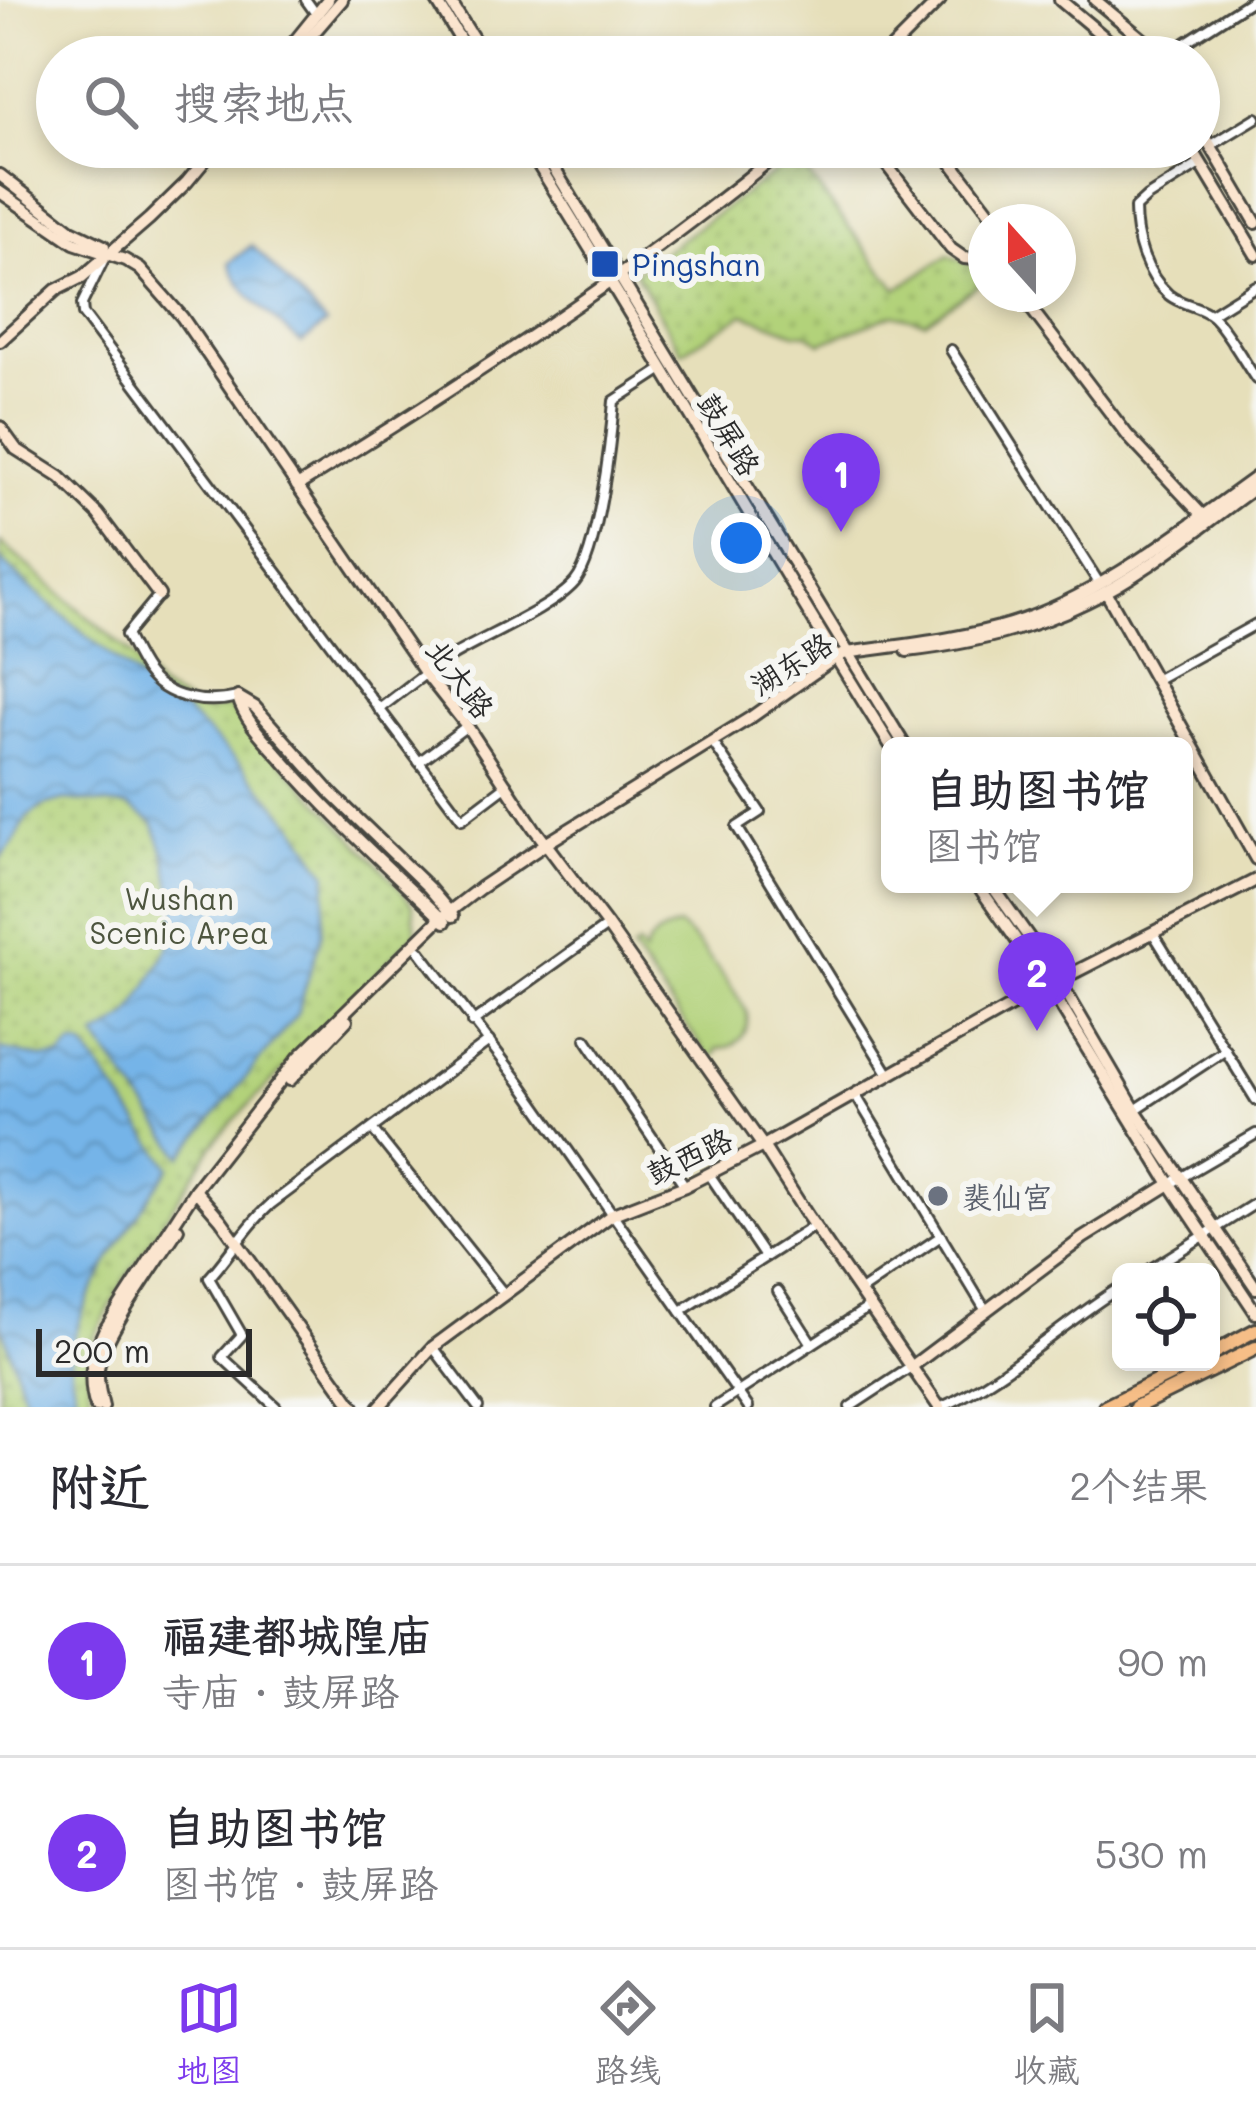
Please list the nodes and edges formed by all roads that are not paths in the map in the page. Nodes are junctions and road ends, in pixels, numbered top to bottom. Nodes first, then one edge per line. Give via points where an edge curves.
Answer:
1 (307, 0) edge
2 (328, 0) edge
3 (342, 0) edge
4 (436, 0) edge
5 (449, 0) edge
6 (940, 0) edge
7 (1060, 0) edge
8 (1095, 0) edge
9 (1252, 0) edge
10 (316, 14) junction
11 (299, 36) edge
12 (311, 36) edge
13 (458, 36) edge
14 (472, 36) edge
15 (905, 36) edge
16 (1103, 36) edge
17 (1139, 36) edge
18 (1194, 36) edge
19 (1256, 118) edge
20 (1220, 140) edge
21 (1220, 163) edge
22 (198, 168) edge
23 (541, 168) edge
24 (554, 168) edge
25 (759, 168) edge
26 (889, 168) edge
27 (956, 168) edge
28 (1193, 168) edge
29 (1204, 168) edge
30 (0, 175) edge
31 (0, 192) edge
32 (983, 204) edge
33 (1256, 223) edge
34 (106, 250) junction
35 (1256, 255) edge
36 (968, 258) edge
37 (617, 279) junction
38 (1256, 286) edge
39 (1034, 312) edge
40 (1211, 314) junction
41 (0, 340) edge
42 (951, 350) dead end
43 (663, 369) junction
44 (1256, 379) edge
45 (0, 427) edge
46 (1256, 477) edge
47 (297, 486) junction
48 (1256, 487) edge
49 (1202, 515) junction
50 (1103, 587) junction
51 (159, 595) joint
52 (1256, 624) edge
53 (842, 658) junction
54 (426, 674) junction
55 (1156, 679) junction
56 (238, 697) joint
57 (379, 709) junction
58 (467, 726) junction
59 (885, 737) edge
60 (898, 737) edge
61 (1188, 737) edge
62 (1193, 746) edge
63 (716, 747) junction
64 (419, 762) junction
65 (507, 784) junction
66 (549, 846) junction
67 (1256, 859) edge
68 (1256, 880) edge
69 (984, 893) edge
70 (997, 893) edge
71 (447, 917) junction
72 (608, 926) junction
73 (1153, 933) junction
74 (418, 950) junction
75 (1053, 983) junction
76 (472, 1023) junction
77 (586, 1039) dead end
78 (489, 1041) junction
79 (1226, 1050) junction
80 (888, 1073) junction
81 (855, 1094) junction
82 (1256, 1100) edge
83 (1135, 1110) junction
84 (373, 1130) junction
85 (1256, 1134) edge
86 (763, 1146) junction
87 (709, 1174) junction
88 (1175, 1181) junction
89 (686, 1186) junction
90 (197, 1193) junction
91 (1256, 1203) edge
92 (613, 1214) junction
93 (814, 1226) junction
94 (1210, 1233) junction
95 (941, 1237) junction
96 (237, 1243) junction
97 (764, 1257) junction
98 (1161, 1263) edge
99 (1256, 1288) edge
100 (778, 1291) dead end
101 (859, 1292) junction
102 (1112, 1293) edge
103 (504, 1294) junction
104 (869, 1306) junction
105 (681, 1311) junction
106 (986, 1311) junction
107 (1256, 1313) edge
108 (1256, 1330) edge
109 (812, 1344) junction
110 (433, 1347) junction
111 (1256, 1348) edge
112 (1220, 1349) edge
113 (1256, 1360) edge
114 (1226, 1363) junction
115 (911, 1367) junction
116 (1178, 1371) edge
117 (738, 1392) junction
118 (1110, 1405) edge
119 (100, 1407) edge
120 (276, 1407) edge
121 (354, 1407) edge
122 (379, 1407) edge
123 (478, 1407) edge
124 (715, 1407) edge
125 (748, 1407) edge
126 (850, 1407) edge
127 (940, 1407) edge
128 (1136, 1407) edge

1 - 10 street
2 - 10 street
3 - 12 street
4 - 13 street
5 - 14 street
6 - 15 street
7 - 16 street
8 - 17 street
9 - 18 street
10 - 11 street
19 - 20 street
21 - 33 street
22 - 34 street
23 - 37 street, 鼓屏路
24 - 37 street, 鼓屏路
25 - 37 street
26 - 36 street via 951,249
27 - 32 street
28 - 40 street via 1135,208 1135,232 1170,295
29 - 35 street
30 - 34 street
31 - 34 street via 74,244
34 - 41 street
34 - 47 street, 北大路 via 140,269 182,317
34 - 57 street via 83,314
37 - 43 street, 鼓屏路
37 - 47 street
37 - 53 street, 鼓屏路
38 - 40 street
39 - 49 street
40 - 44 street
42 - 50 street
43 - 53 street, 鼓屏路
43 - 54 street via 614,401 604,485 579,577
45 - 51 street via 98,514
46 - 49 street, 湖东路
47 - 54 street, 北大路
48 - 50 street, 湖东路
49 - 50 street, 湖东路
50 - 53 street, 湖东路 via 1010,632
50 - 55 street
51 - 56 street via 126,635 146,672 191,699
52 - 55 street
53 - 59 street, 鼓屏路
53 - 60 street, 鼓屏路
53 - 63 street, 湖东路
53 - 66 street, 湖东路
54 - 57 street
54 - 58 street, 北大路
55 - 61 street
56 - 71 street via 292,771
57 - 64 street
58 - 64 street
58 - 65 street, 北大路
62 - 67 street
63 - 66 street, 湖东路
63 - 80 street via 760,812 737,827
64 - 65 street via 462,819
65 - 66 street, 北大路
66 - 71 street, 湖东路
66 - 72 street, 北大路
68 - 73 street, 鼓西路
69 - 75 street
70 - 75 street
71 - 74 street
71 - 90 street via 299,1057
72 - 76 street
72 - 86 street, 北大路
73 - 75 street, 鼓西路
73 - 79 street
74 - 76 street
74 - 90 street via 292,1077
75 - 80 street, 鼓西路
75 - 83 street
75 - 88 street
76 - 78 street
77 - 89 street
78 - 84 street
78 - 92 street
79 - 82 street
79 - 83 street
80 - 81 street, 鼓西路
81 - 86 street, 鼓西路
81 - 95 street
83 - 88 street
84 - 96 street via 272,1204
84 - 103 street
85 - 88 street
86 - 87 street, 鼓西路
86 - 93 street, 北大路
87 - 89 street, 鼓西路
87 - 97 street
88 - 94 street
88 - 106 street
89 - 92 street, 鼓西路
90 - 96 street
90 - 119 street via 105,1345
91 - 94 street
92 - 103 street, 鼓西路
92 - 105 street
93 - 97 street
93 - 101 street, 北大路
94 - 98 street
94 - 99 street
94 - 107 street
95 - 101 street
95 - 106 street
96 - 120 street via 209,1278 242,1335 222,1357
96 - 121 street
97 - 105 street
100 - 109 street
101 - 104 street, 北大路
102 - 127 street
103 - 110 street, 鼓西路
104 - 109 street
104 - 115 street, 北大路
105 - 117 street
106 - 115 street
108 - 112 main road
109 - 117 street
110 - 122 street, 鼓西路
110 - 123 street
111 - 114 main road
113 - 114 main road
114 - 128 main road
115 - 126 street
115 - 127 street, 北大路
116 - 118 main road
117 - 124 street
117 - 125 street

